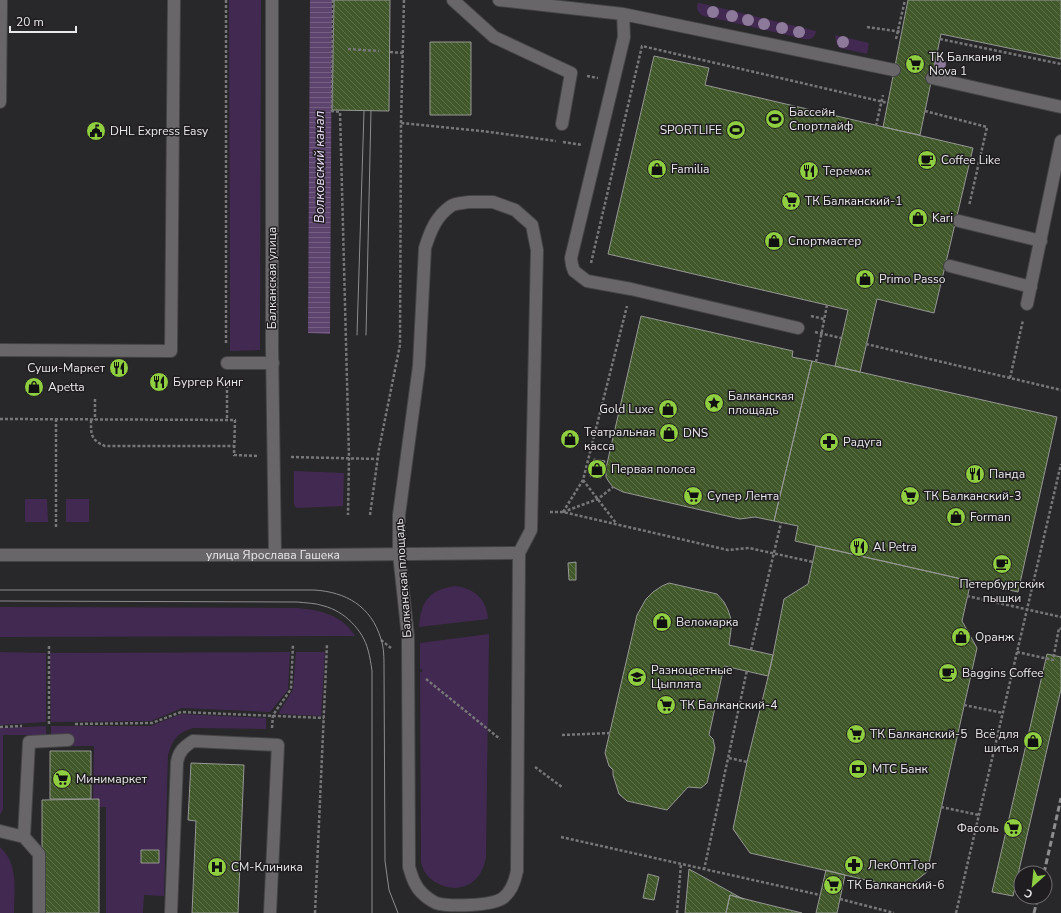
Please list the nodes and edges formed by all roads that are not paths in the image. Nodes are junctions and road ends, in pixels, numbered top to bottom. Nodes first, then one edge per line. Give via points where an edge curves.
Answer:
1 (1, 0) edge
2 (174, 0) edge
3 (272, 0) edge
4 (453, 0) edge
5 (499, 0) edge
6 (623, 14) junction
7 (894, 70) dead end
8 (932, 78) dead end
9 (0, 102) edge
10 (1061, 107) edge
11 (562, 124) dead end
12 (1061, 141) edge
13 (962, 221) road end
14 (1041, 241) junction
15 (950, 266) dead end
16 (1031, 287) junction
17 (1027, 304) road end
18 (798, 328) road end
19 (0, 350) edge
20 (226, 363) road end
21 (273, 363) junction
22 (519, 553) junction
23 (399, 554) junction
24 (0, 555) edge
25 (275, 555) junction
26 (68, 740) dead end
27 (0, 831) edge
28 (24, 837) junction
29 (39, 913) edge
30 (171, 913) edge
31 (270, 913) edge

1 - 9 street
2 - 19 street via 171,351
3 - 21 street, Балканская улица
4 - 11 street via 494,37 571,73
5 - 6 street
6 - 7 street
6 - 18 street via 624,36 572,258 574,271 587,280
8 - 10 street
12 - 14 street
13 - 14 street
14 - 16 street
15 - 16 street
16 - 17 street
20 - 21 street
21 - 25 street, Балканская улица
22 - 23 street, улица Ярослава Гашека
22 - 23 street, Балканская площадь via 517,871 510,891 503,898 492,903 460,905 436,903 423,894 414,882 409,867 408,637
22 - 23 street, Балканская площадь via 531,530 537,250 532,225 515,210 493,202 469,202 452,206 438,218 425,248 419,366 399,515
23 - 25 street, улица Ярослава Гашека
24 - 25 street, улица Ярослава Гашека
26 - 28 street via 28,742
27 - 28 street
28 - 29 street via 39,854
30 - 31 street via 177,762 181,750 193,742 278,745

